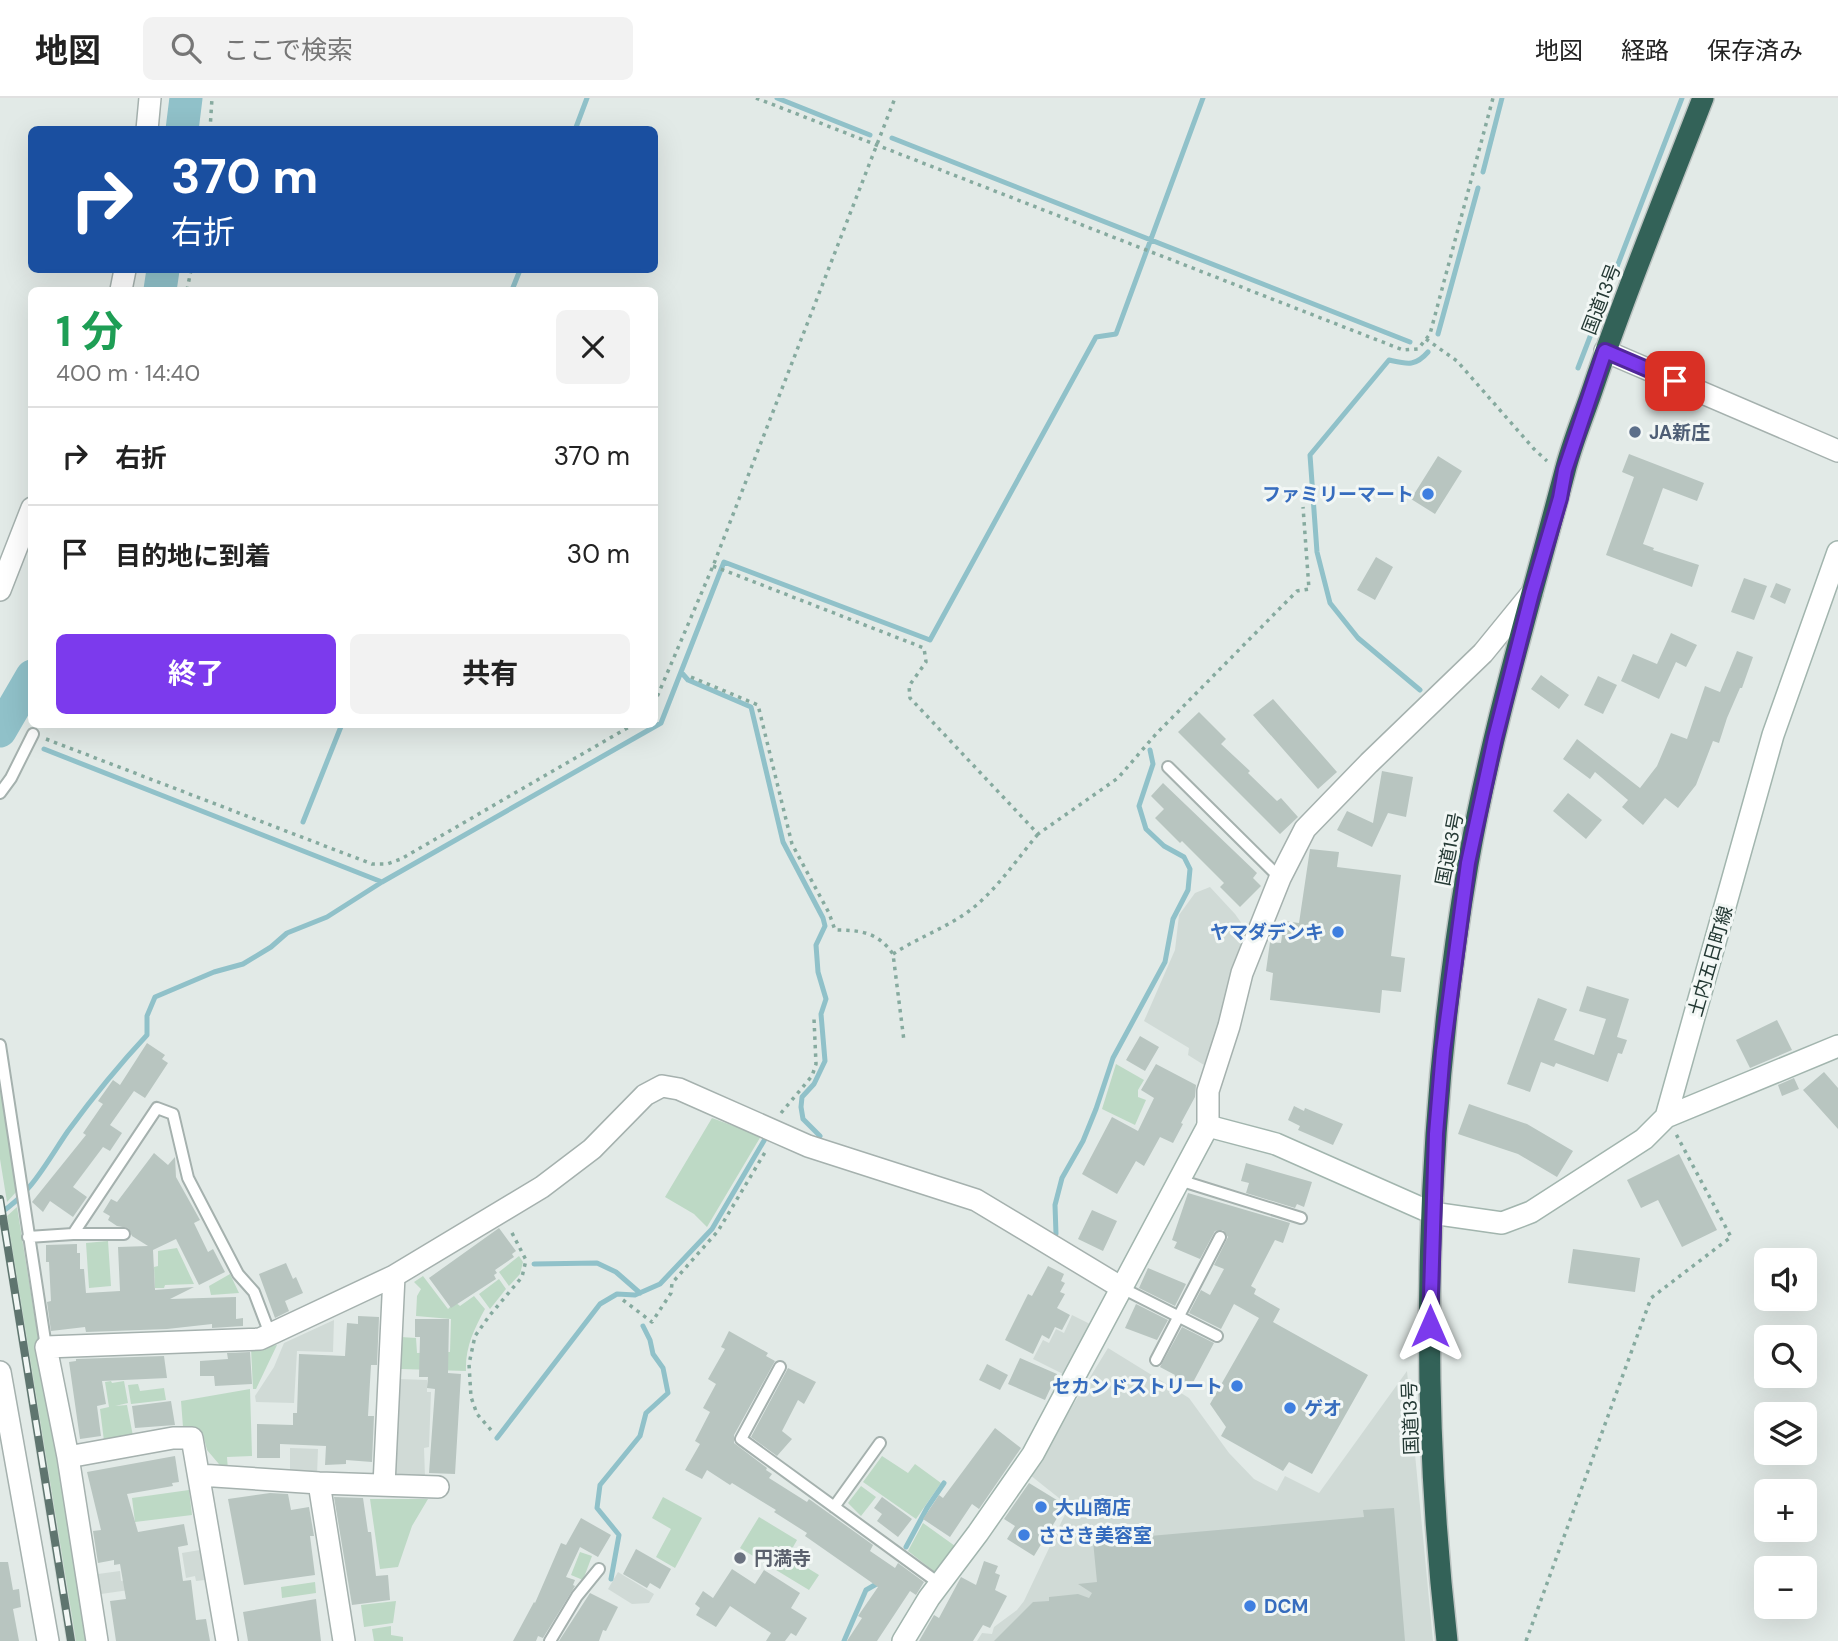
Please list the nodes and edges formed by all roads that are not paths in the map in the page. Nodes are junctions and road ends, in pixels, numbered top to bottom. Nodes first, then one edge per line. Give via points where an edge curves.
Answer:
1 (150, 98) edge
2 (1703, 98) edge
3 (147, 126) edge
4 (1605, 351) junction
5 (1838, 452) edge
6 (28, 518) edge
7 (1838, 552) edge
8 (0, 590) edge
9 (1532, 593) junction
10 (33, 734) road end
11 (1168, 767) dead end
12 (0, 793) edge
13 (1280, 878) junction
14 (0, 1045) edge
15 (1838, 1046) edge
16 (1667, 1117) junction
17 (1208, 1126) junction
18 (1179, 1180) junction
19 (1432, 1213) junction
20 (1301, 1218) dead end
21 (73, 1234) junction
22 (124, 1234) dead end
23 (27, 1237) junction
24 (1220, 1237) dead end
25 (394, 1276) junction
26 (1122, 1288) junction
27 (1178, 1316) junction
28 (270, 1334) junction
29 (1217, 1336) dead end
30 (46, 1347) junction
31 (1156, 1360) dead end
32 (780, 1367) dead end
33 (0, 1372) edge
34 (4, 1421) edge
35 (880, 1443) dead end
36 (68, 1457) junction
37 (199, 1475) junction
38 (319, 1483) junction
39 (384, 1485) junction
40 (438, 1487) dead end
41 (834, 1507) junction
42 (599, 1569) dead end
43 (940, 1584) junction
44 (48, 1641) edge
45 (97, 1641) edge
46 (227, 1641) edge
47 (344, 1641) edge
48 (550, 1641) edge
49 (903, 1641) edge
50 (1447, 1641) edge

1 - 3 street
2 - 4 highway, 国道13号
4 - 5 street
4 - 9 highway, 国道13号 via 1565,470
6 - 8 street
7 - 16 street, 土内五日町線 via 1773,735
9 - 13 street via 1483,653 1305,829
9 - 19 highway, 国道13号 via 1468,863 1443,1051
10 - 12 lane
11 - 13 lane
13 - 17 street via 1242,973 1208,1091
14 - 23 lane
15 - 16 street
16 - 19 street via 1644,1139 1531,1212 1502,1223
17 - 18 street
17 - 19 street via 1276,1144
18 - 20 lane
18 - 26 street
19 - 50 highway, 国道13号 via 1430,1350
21 - 22 lane
21 - 23 lane
21 - 28 lane via 157,1108 173,1114 188,1178 238,1274 254,1292
23 - 30 lane
24 - 27 lane
25 - 26 street via 542,1187 592,1149 645,1095 662,1086 679,1089 808,1146 976,1200
25 - 28 street
25 - 39 street
26 - 27 lane
26 - 43 street via 1033,1454
27 - 29 lane
27 - 31 lane
28 - 30 street via 260,1339
30 - 36 street
32 - 41 lane via 741,1439
33 - 34 street
34 - 44 street
35 - 41 lane
36 - 37 street via 192,1438
36 - 45 street
37 - 38 street
37 - 46 street
38 - 39 street
38 - 47 street
39 - 40 street
41 - 43 lane
42 - 48 lane
43 - 49 street

